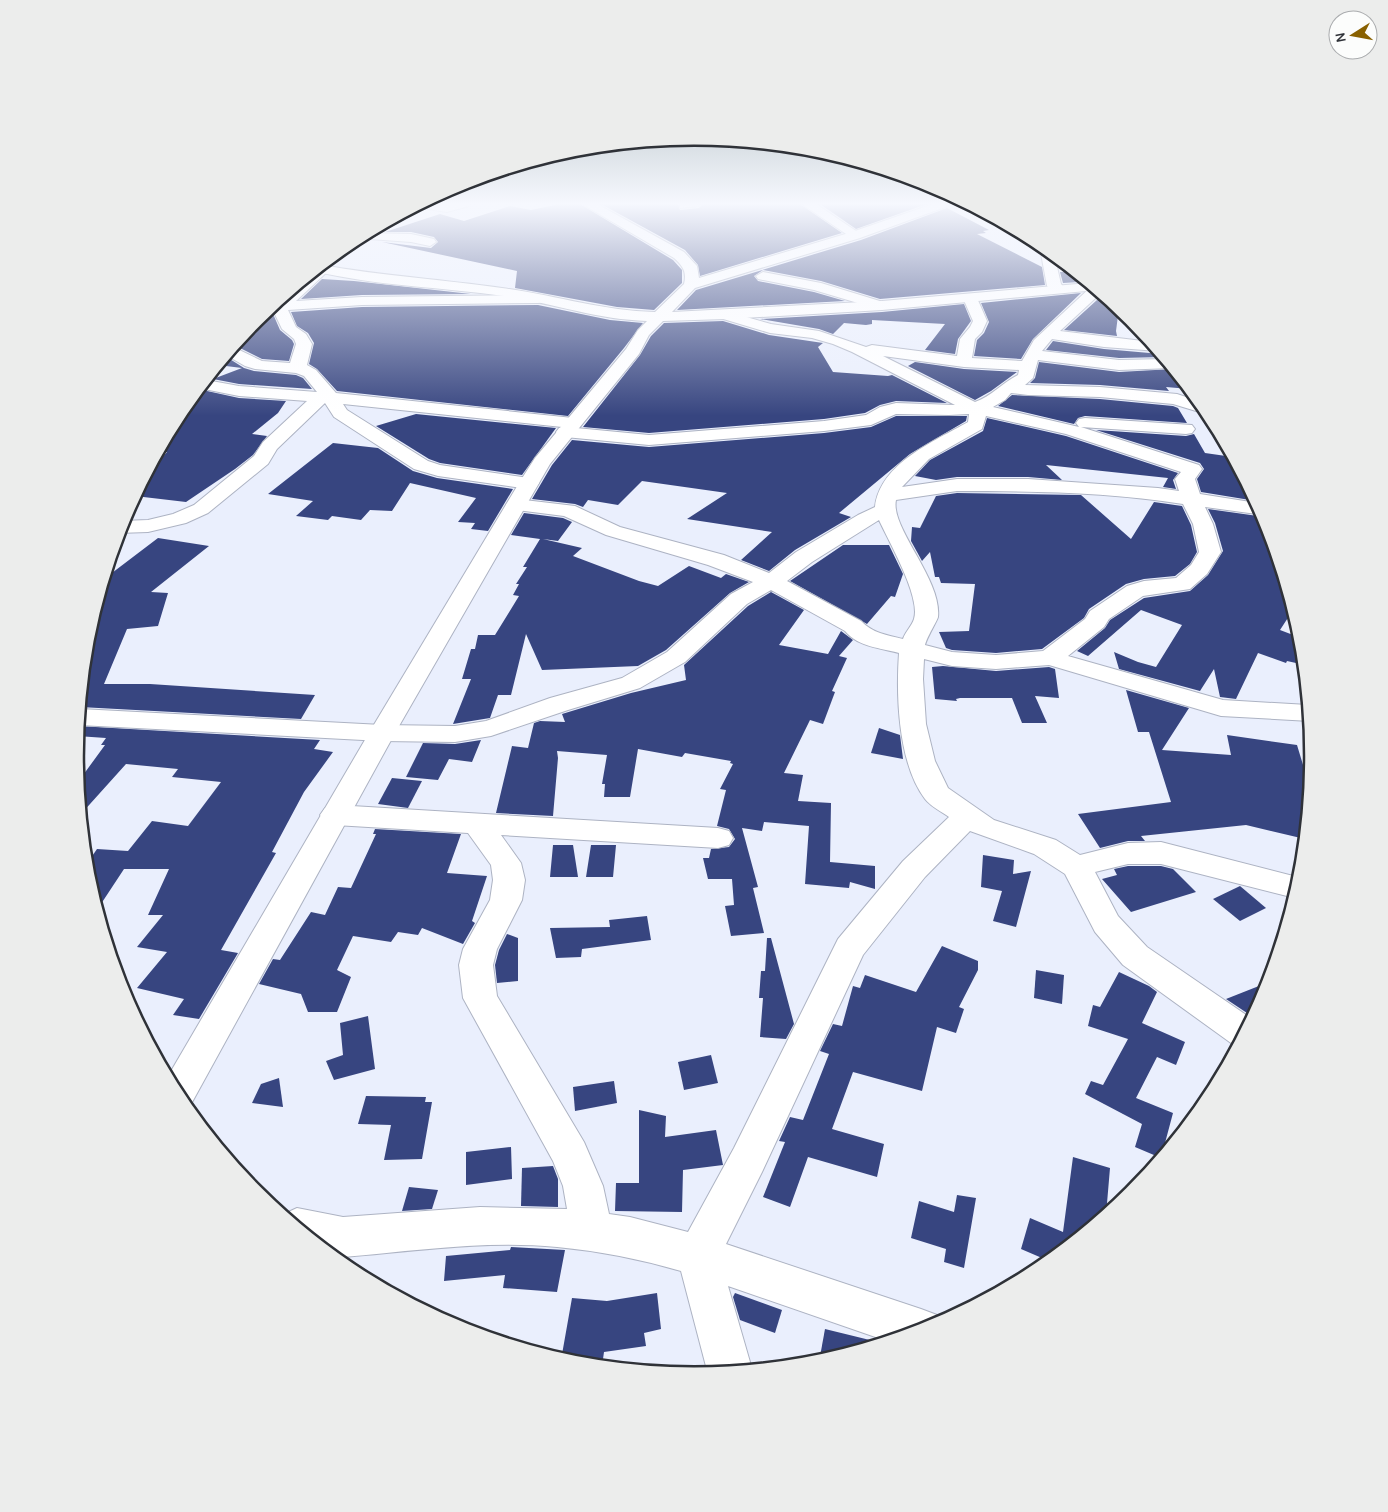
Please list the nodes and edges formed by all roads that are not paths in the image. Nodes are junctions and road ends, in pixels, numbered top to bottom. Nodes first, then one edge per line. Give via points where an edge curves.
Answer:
1 (356, 275) edge
2 (691, 275) edge
3 (724, 275) edge
4 (1051, 275) edge
5 (763, 276) dead end
6 (690, 285) junction
7 (1085, 288) edge
8 (1059, 290) junction
9 (1092, 294) edge
10 (970, 298) junction
11 (538, 299) junction
12 (878, 305) junction
13 (282, 306) edge
14 (279, 309) edge
15 (725, 315) junction
16 (660, 316) junction
17 (1048, 334) junction
18 (1146, 346) edge
19 (858, 349) junction
20 (235, 354) edge
21 (1030, 361) junction
22 (964, 362) junction
23 (1161, 364) edge
24 (299, 368) junction
25 (209, 387) edge
26 (1007, 387) junction
27 (326, 398) junction
28 (1193, 406) edge
29 (975, 408) junction
30 (1049, 426) junction
31 (569, 428) junction
32 (1186, 429) dead end
33 (529, 483) junction
34 (1191, 499) junction
35 (887, 502) junction
36 (516, 505) junction
37 (1252, 509) edge
38 (128, 527) edge
39 (770, 581) junction
40 (912, 648) junction
41 (1050, 658) junction
42 (1303, 713) edge
43 (85, 717) edge
44 (382, 733) junction
45 (335, 815) junction
46 (968, 816) junction
47 (478, 824) junction
48 (718, 838) dead end
49 (1077, 867) junction
50 (1290, 886) edge
51 (1239, 1030) edge
52 (182, 1087) edge
53 (311, 1230) edge
54 (592, 1232) junction
55 (698, 1255) junction
56 (909, 1327) edge
57 (728, 1365) edge

1 - 11 street
2 - 6 street
3 - 6 street
4 - 8 street via 1054,286
5 - 12 street via 816,286
6 - 16 street
7 - 8 street
8 - 10 street
9 - 17 street
10 - 12 street
10 - 22 street via 980,321 967,339
11 - 13 street via 362,301
11 - 16 street via 606,313
12 - 15 street
14 - 24 street via 290,329 301,337 304,344
15 - 16 street
15 - 19 street via 770,328 820,336
16 - 31 street
17 - 18 street
17 - 21 street
19 - 22 street
19 - 29 street
20 - 24 street via 256,365
21 - 22 street
21 - 23 street
21 - 26 street via 1025,378
24 - 27 street via 316,378
25 - 27 street
26 - 28 street via 1177,399
26 - 29 street via 999,397
27 - 31 street
27 - 33 street via 340,412 421,465
27 - 38 street via 270,446 261,460 201,509 179,519
29 - 30 street
29 - 31 street via 897,409 884,411 871,420 824,426 649,440
29 - 35 street via 978,413 976,425 916,459 898,479
30 - 32 street via 1068,422
30 - 34 street via 1096,437 1192,469 1185,479
31 - 33 street
33 - 36 street
34 - 35 street via 1132,491 992,484 957,485
34 - 37 street
34 - 41 street via 1203,524 1210,552 1199,569 1182,584 1135,591 1098,616 1096,622
35 - 39 street
35 - 40 street via 925,595 926,619
36 - 39 street via 568,510 613,531 716,560
36 - 44 street
39 - 40 street via 869,638
39 - 44 street via 739,599 676,657 631,683 491,728 455,734
40 - 41 street via 952,659 996,662
40 - 46 street via 913,724 921,761 936,794
41 - 42 street via 1220,708
43 - 44 street
44 - 45 street
45 - 47 street
45 - 52 street
46 - 49 street via 984,827 1045,847
46 - 55 street via 914,869 850,948 748,1160
47 - 48 street
47 - 54 street via 506,863 509,880 506,900 480,949 476,965 480,998 570,1154 582,1186
49 - 50 street via 1119,853 1139,851 1160,853
49 - 51 street via 1106,924 1135,956
53 - 54 street via 342,1237 480,1226 556,1227
54 - 55 street via 630,1236
55 - 56 street
55 - 57 street

